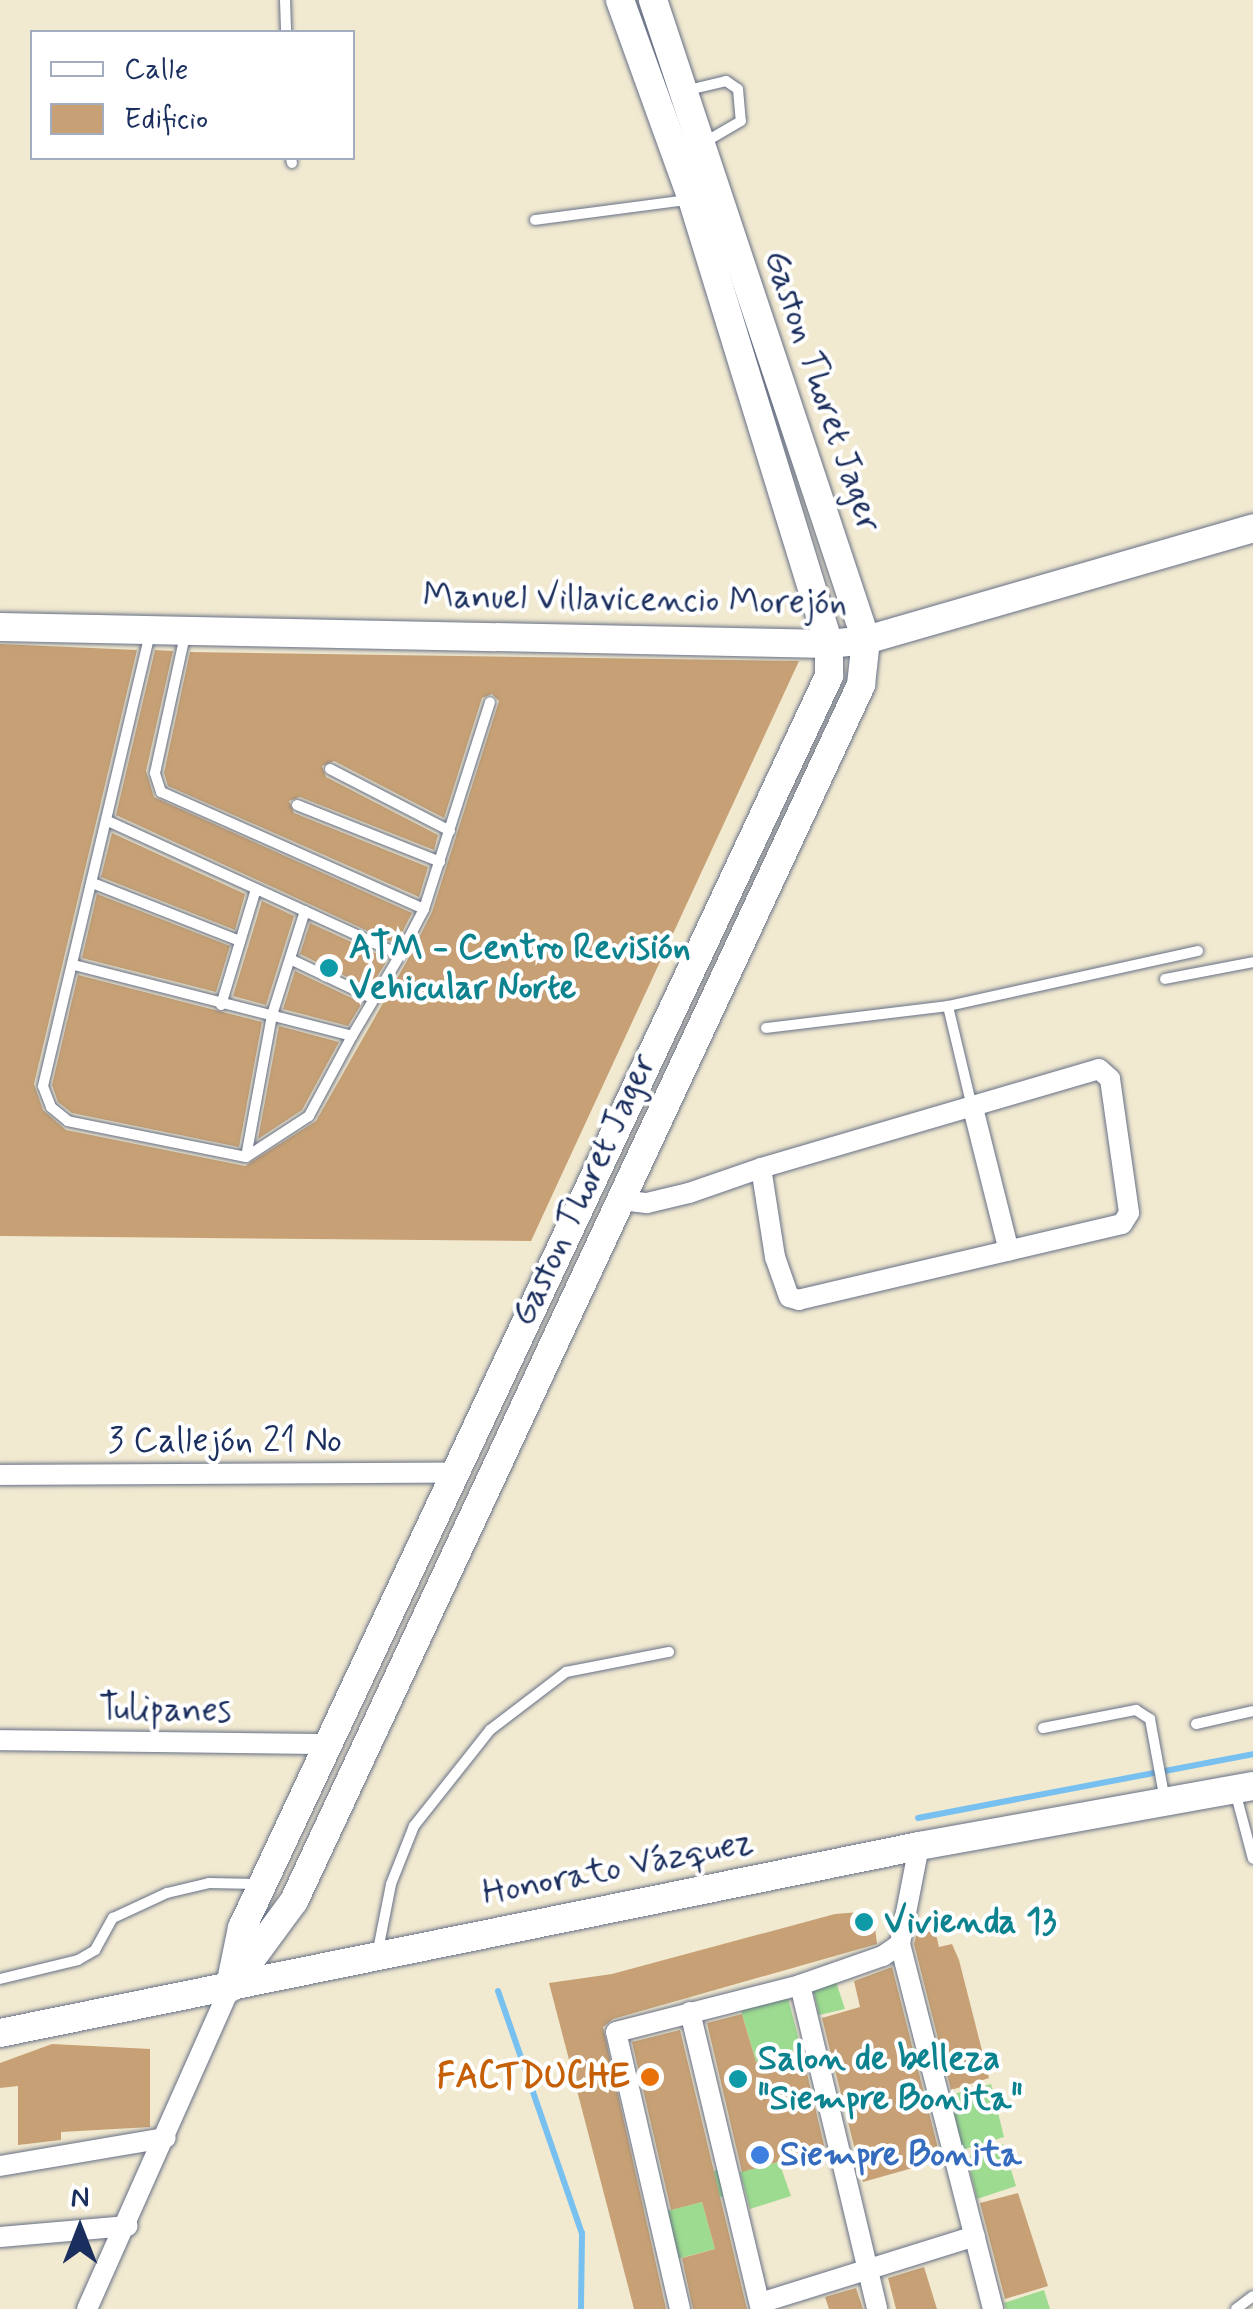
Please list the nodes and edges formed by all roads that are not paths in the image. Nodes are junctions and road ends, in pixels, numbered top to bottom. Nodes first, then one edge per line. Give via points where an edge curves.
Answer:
1 (285, 0) edge
2 (620, 0) edge
3 (653, 0) edge
4 (286, 30) edge
5 (682, 92) junction
6 (700, 145) junction
7 (692, 199) junction
8 (534, 220) dead end
9 (1253, 528) edge
10 (0, 627) edge
11 (151, 628) junction
12 (186, 628) junction
13 (866, 640) junction
14 (828, 644) junction
15 (490, 702) dead end
16 (330, 770) dead end
17 (297, 805) dead end
18 (110, 822) junction
19 (450, 830) junction
20 (440, 862) junction
21 (95, 884) junction
22 (256, 889) junction
23 (424, 909) junction
24 (304, 911) junction
25 (240, 941) junction
26 (1198, 951) dead end
27 (400, 954) junction
28 (290, 958) junction
29 (1253, 962) edge
30 (74, 965) junction
31 (1164, 980) dead end
32 (374, 999) junction
33 (222, 1004) junction
34 (948, 1006) junction
35 (272, 1015) junction
36 (766, 1028) dead end
37 (352, 1036) junction
38 (972, 1108) junction
39 (246, 1157) junction
40 (761, 1168) junction
41 (621, 1200) junction
42 (1009, 1251) junction
43 (451, 1473) junction
44 (0, 1475) edge
45 (669, 1652) dead end
46 (1253, 1710) edge
47 (1196, 1724) dead end
48 (1043, 1728) dead end
49 (0, 1740) edge
50 (329, 1744) junction
51 (1244, 1788) edge
52 (1163, 1790) junction
53 (920, 1846) junction
54 (1253, 1859) edge
55 (263, 1884) junction
56 (900, 1944) junction
57 (376, 1956) junction
58 (0, 1979) edge
59 (800, 1985) junction
60 (230, 1988) junction
61 (690, 2012) junction
62 (0, 2034) edge
63 (166, 2138) junction
64 (0, 2166) edge
65 (128, 2226) junction
66 (975, 2236) junction
67 (0, 2237) edge
68 (864, 2268) junction
69 (1253, 2296) edge
70 (760, 2306) edge
71 (87, 2309) edge
72 (680, 2309) edge
73 (877, 2309) edge
74 (993, 2309) edge
75 (1236, 2309) edge

1 - 4 lane
2 - 7 street, Gaston Thoret Jager
3 - 5 street, Gaston Thoret Jager
5 - 6 street, Gaston Thoret Jager
5 - 6 lane via 726,81 738,89 741,121
6 - 13 street, Gaston Thoret Jager
7 - 8 lane
7 - 14 street, Gaston Thoret Jager
9 - 13 street, Manuel Villavicencio Morejón
10 - 11 street, Manuel Villavicencio Morejón
11 - 12 street, Manuel Villavicencio Morejón
11 - 18 lane
12 - 14 street, Manuel Villavicencio Morejón
12 - 23 lane via 155,774 161,792
13 - 14 street, Manuel Villavicencio Morejón
13 - 41 street, Gaston Thoret Jager via 854,706
14 - 43 street, Gaston Thoret Jager via 824,693
15 - 19 lane
16 - 19 lane
17 - 20 lane
18 - 21 lane
18 - 22 lane
19 - 20 lane
20 - 23 lane
21 - 25 lane
21 - 30 lane
22 - 24 lane
22 - 25 lane
23 - 27 lane
24 - 27 lane
24 - 28 lane
25 - 33 lane
26 - 34 lane
27 - 32 lane
28 - 32 lane
28 - 35 lane
29 - 31 lane
30 - 33 lane
30 - 39 lane via 43,1086 51,1107 68,1121
32 - 37 lane
33 - 35 lane
34 - 36 lane
34 - 38 lane
35 - 37 lane
35 - 39 lane
37 - 39 lane via 309,1116
38 - 40 street
38 - 42 street
38 - 42 street via 1099,1069 1110,1078 1126,1219
40 - 41 street via 648,1203
40 - 42 street via 789,1298
41 - 60 street, Gaston Thoret Jager via 294,1901
43 - 44 street, 3 Callejón 21 No
43 - 50 street, Gaston Thoret Jager
45 - 57 lane via 566,1672 490,1730 414,1826 391,1884
46 - 47 lane
48 - 52 lane via 1136,1710 1150,1720
49 - 50 street, Tulipanes
50 - 55 street, Gaston Thoret Jager
51 - 52 street, Honorato Vázquez
51 - 54 lane
52 - 53 street, Honorato Vázquez
53 - 56 street
53 - 57 street, Honorato Vázquez
55 - 58 lane via 209,1884 167,1893 113,1918 94,1950 78,1960
55 - 60 street, Gaston Thoret Jager via 242,1928
56 - 59 street
56 - 66 street
57 - 60 street, Honorato Vázquez
59 - 61 street
59 - 68 street
60 - 62 street, Honorato Vázquez
60 - 63 street, Gaston Thoret Jager
61 - 70 street
61 - 72 street via 614,2036
63 - 64 street
63 - 65 street, Gaston Thoret Jager
65 - 67 street
65 - 71 street, Gaston Thoret Jager
66 - 68 street
66 - 74 street
68 - 70 street
68 - 73 street
69 - 75 lane

